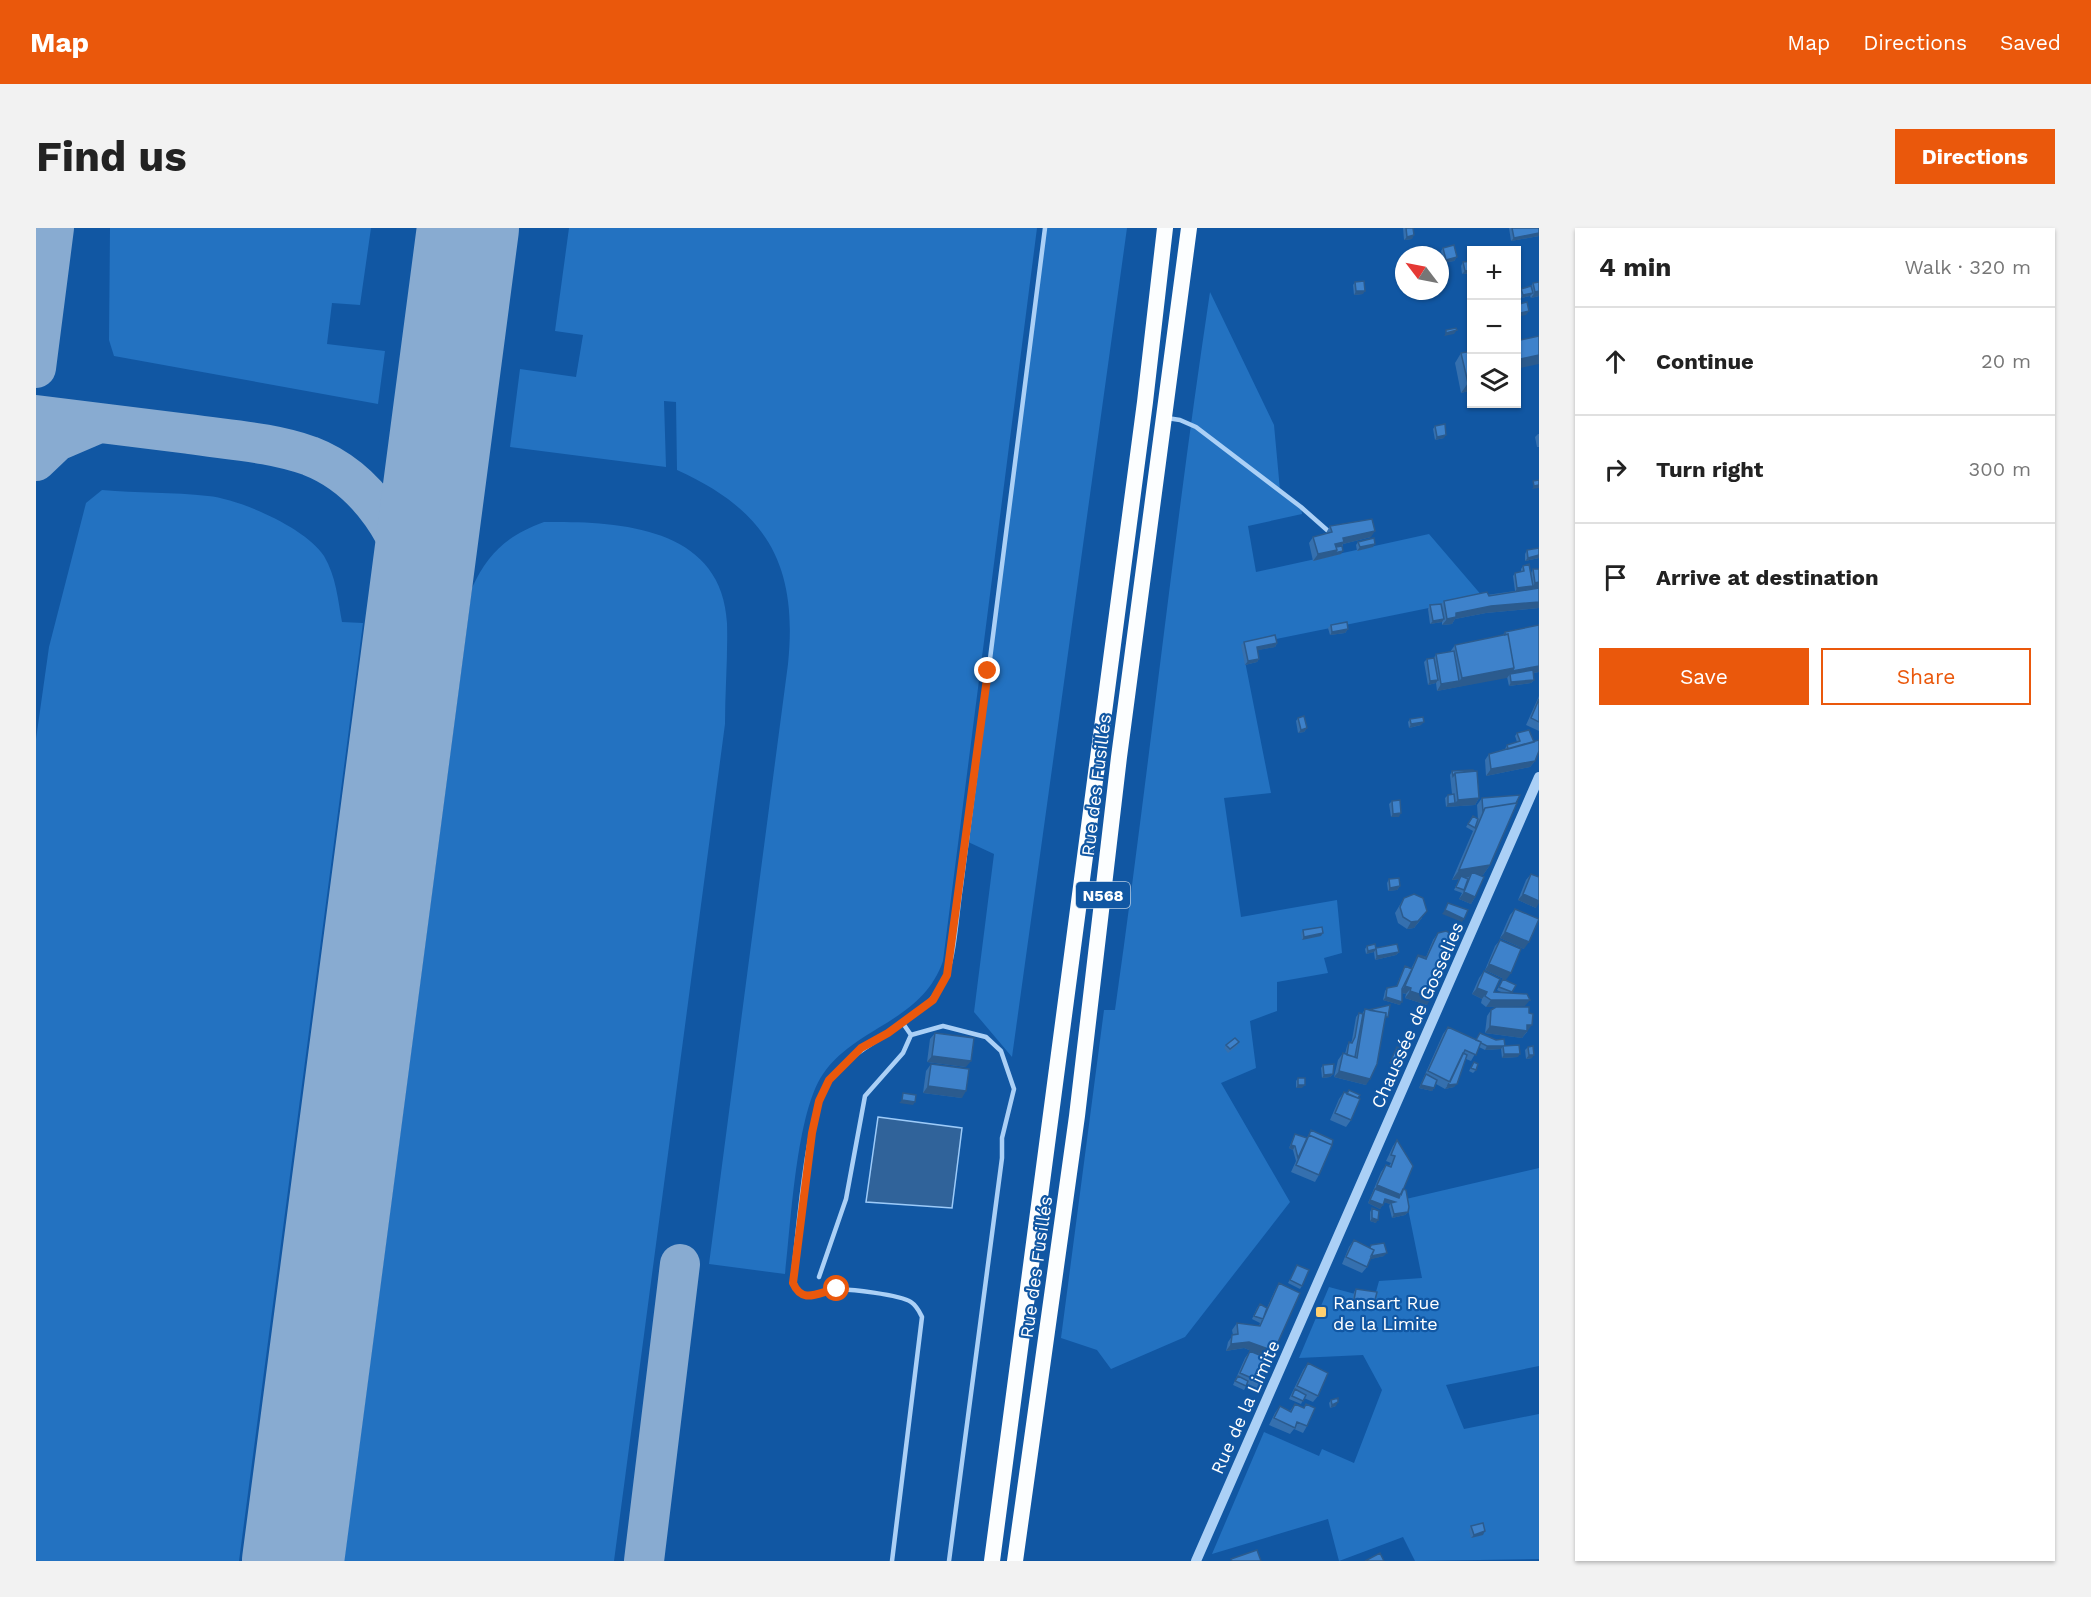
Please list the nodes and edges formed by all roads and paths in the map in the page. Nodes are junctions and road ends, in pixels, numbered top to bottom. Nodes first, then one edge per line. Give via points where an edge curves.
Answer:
1 (1045, 228) edge
2 (1165, 228) edge
3 (1189, 228) edge
4 (1165, 418) junction
5 (1327, 530) dead end
6 (1539, 777) edge
7 (902, 1022) junction
8 (910, 1035) junction
9 (1324, 1267) joint
10 (819, 1277) dead end
11 (891, 1561) edge
12 (949, 1561) edge
13 (992, 1561) edge
14 (1015, 1561) edge
15 (1196, 1561) edge

1 - 7 lane via 947,975 933,1000
2 - 13 highway, Rue des Fusillés / N568
3 - 4 highway, Rue des Fusillés / N568
4 - 5 lane via 1196,427
4 - 14 highway, Rue des Fusillés / N568 via 1119,757 1075,1128
6 - 9 street, Chaussée de Gosselies
7 - 8 lane
7 - 11 lane via 861,1048 829,1080 819,1101 793,1275 796,1289 807,1296 837,1289 896,1297 911,1302 922,1317
8 - 10 lane via 903,1053 865,1096 846,1199
8 - 12 lane via 942,1026 986,1037 1001,1051 1014,1089 1002,1138 984,1308
9 - 15 street, Rue de la Limite

